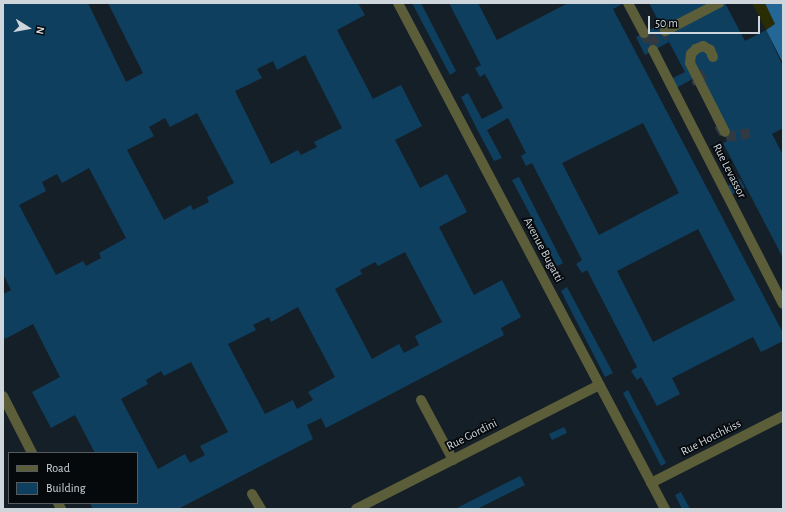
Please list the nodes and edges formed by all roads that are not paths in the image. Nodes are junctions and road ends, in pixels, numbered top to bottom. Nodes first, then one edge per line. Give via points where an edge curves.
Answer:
1 (398, 3) edge
2 (628, 3) edge
3 (719, 3) edge
4 (665, 31) tunnel mouth
5 (644, 33) tunnel mouth
6 (653, 50) tunnel mouth
7 (713, 57) dead end
8 (725, 132) tunnel mouth
9 (783, 304) edge
10 (599, 385) junction
11 (3, 396) edge
12 (421, 400) dead end
13 (783, 416) edge
14 (31, 452) edge
15 (453, 460) junction
16 (651, 483) junction
17 (252, 494) dead end
18 (261, 509) edge
19 (356, 509) edge
20 (665, 509) edge

1 - 10 lane, Avenue Bugatti
2 - 5 lane
3 - 4 lane
6 - 9 lane, Rue Levassor
7 - 8 lane via 710,50 703,46 691,54 690,63
10 - 15 lane, Rue Gordini
10 - 16 lane, Avenue Bugatti
11 - 14 lane
12 - 15 lane
13 - 16 lane, Rue Hotchkiss
15 - 19 lane, Rue Gordini
16 - 20 lane, Avenue Bugatti
17 - 18 lane

